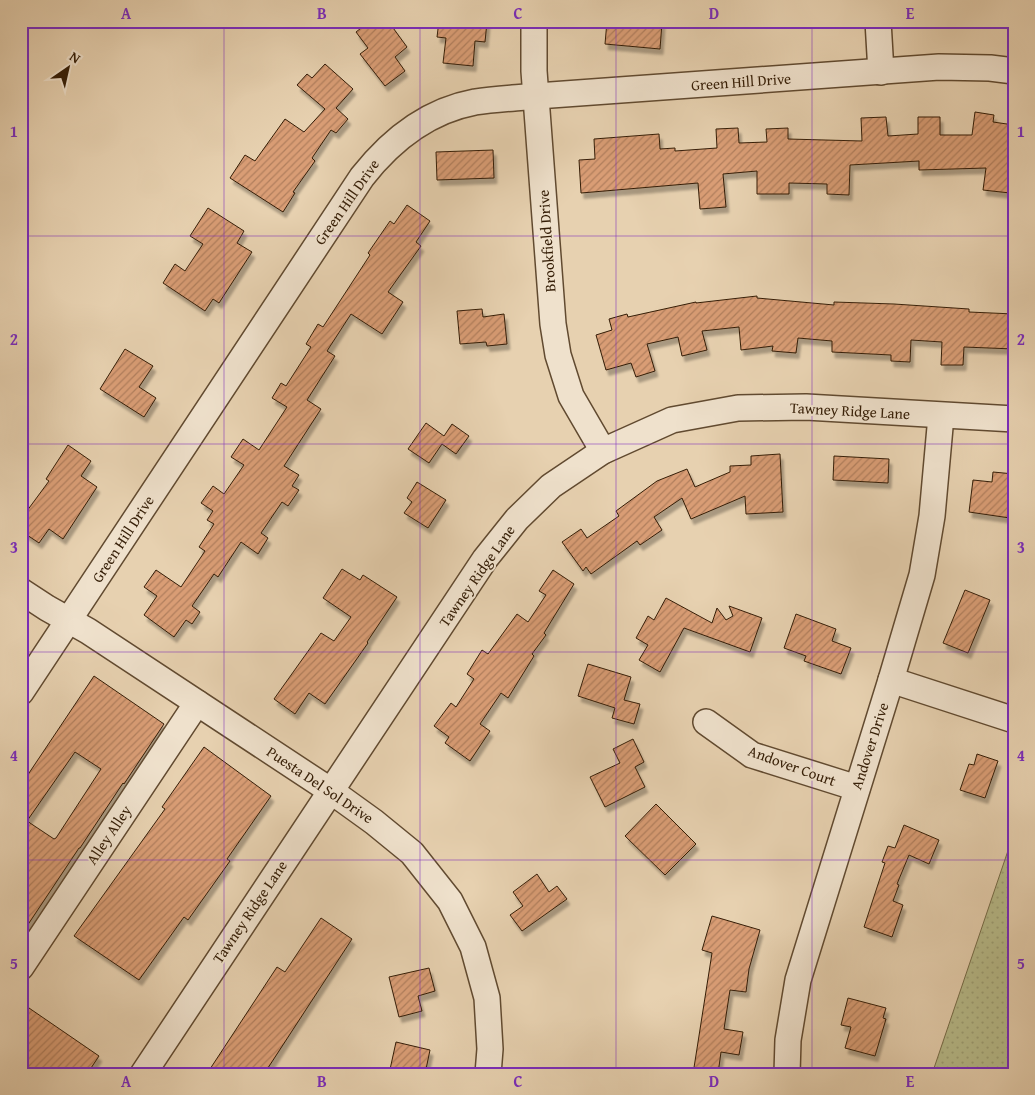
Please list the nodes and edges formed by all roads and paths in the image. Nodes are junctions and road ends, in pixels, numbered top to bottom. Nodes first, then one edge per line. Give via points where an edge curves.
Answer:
1 (534, 21) edge
2 (878, 21) edge
3 (1014, 71) edge
4 (881, 72) junction
5 (537, 96) junction
6 (941, 416) junction
7 (1014, 419) edge
8 (603, 451) junction
9 (21, 590) edge
10 (69, 620) junction
11 (891, 680) junction
12 (21, 692) edge
13 (197, 703) junction
14 (1014, 720) edge
15 (706, 722) dead end
16 (856, 788) junction
17 (331, 791) junction
18 (21, 967) edge
19 (143, 1074) edge
20 (488, 1074) edge
21 (787, 1074) edge

1 - 5 street, Brookfield Drive
2 - 4 street
3 - 4 street, Green Hill Drive via 939,67
4 - 5 street, Green Hill Drive
5 - 8 street, Brookfield Drive via 558,355 571,396
5 - 10 street, Green Hill Drive via 474,102 444,111 397,138 378,156
6 - 7 street, Tawney Ridge Lane
6 - 8 street, Tawney Ridge Lane via 806,407 738,408 672,420
6 - 11 street, Andover Drive via 932,516 922,575
8 - 17 street, Tawney Ridge Lane via 551,486 518,519 491,553
9 - 10 street, Puesta Del Sol Drive
10 - 12 street, Green Hill Drive
10 - 13 street, Puesta Del Sol Drive
11 - 14 street
11 - 16 street, Andover Drive
13 - 17 street, Puesta Del Sol Drive
13 - 18 street, Alley Alley
15 - 16 street, Andover Court via 752,754
16 - 21 street, Andover Drive via 798,980 788,1040
17 - 19 street, Tawney Ridge Lane
17 - 20 street, Puesta Del Sol Drive via 412,853 450,901 473,947 487,998

